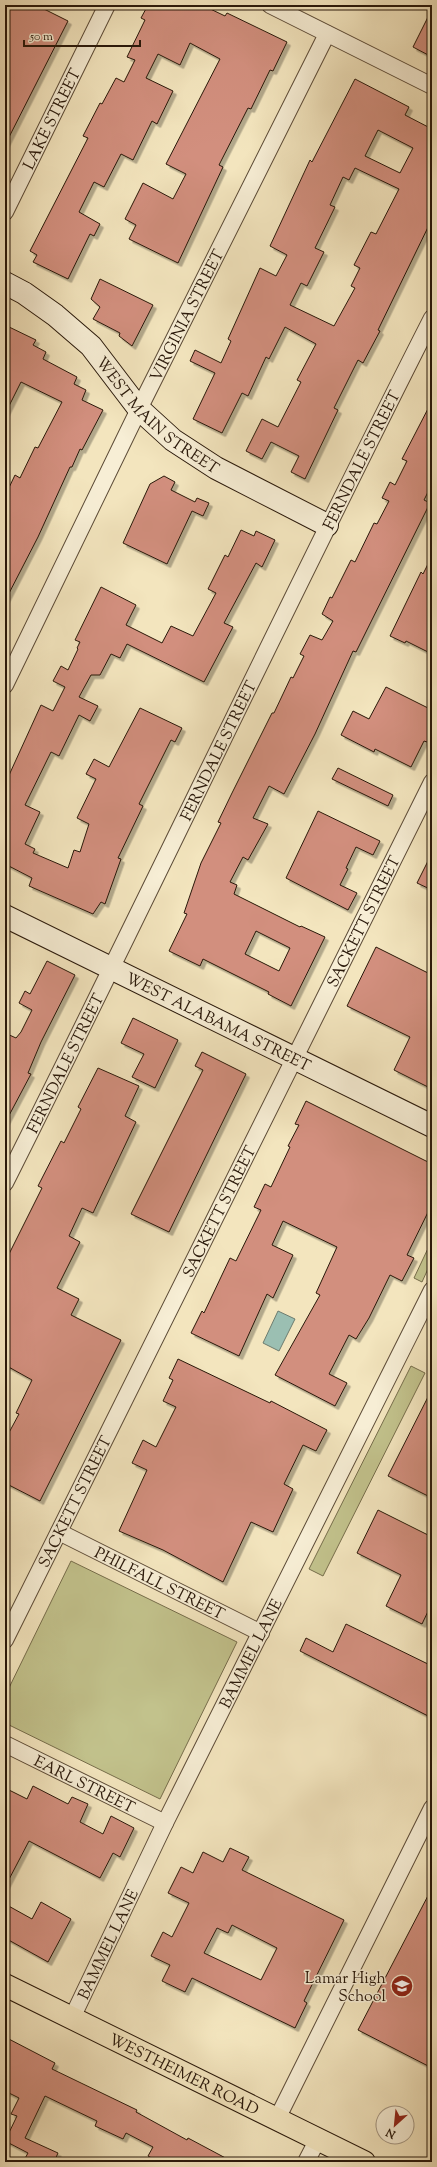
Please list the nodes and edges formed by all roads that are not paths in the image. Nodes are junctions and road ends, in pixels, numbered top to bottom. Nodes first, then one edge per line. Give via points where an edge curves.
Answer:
1 (108, 5) edge
2 (270, 5) edge
3 (327, 34) junction
4 (432, 86) edge
5 (5, 212) edge
6 (5, 283) edge
7 (432, 318) edge
8 (139, 409) junction
9 (326, 525) junction
10 (5, 685) edge
11 (432, 782) edge
12 (5, 916) edge
13 (113, 969) junction
14 (294, 1058) junction
15 (432, 1126) edge
16 (5, 1183) edge
17 (432, 1290) edge
18 (58, 1532) junction
19 (261, 1633) junction
20 (5, 1640) edge
21 (5, 1744) edge
22 (432, 1808) edge
23 (165, 1823) junction
24 (5, 1985) edge
25 (72, 2018) junction
26 (277, 2119) junction
27 (318, 2139) junction
28 (306, 2162) edge
29 (364, 2162) edge

1 - 5 street, LAKE STREET
2 - 3 street
3 - 4 street
3 - 8 street, VIRGINIA STREET
6 - 8 street, WEST MAIN STREET via 55,315 91,346
7 - 9 street, FERNDALE STREET
8 - 9 street, WEST MAIN STREET via 173,440 216,468
8 - 10 street, VIRGINIA STREET
9 - 13 street, FERNDALE STREET
11 - 14 street, SACKETT STREET
12 - 13 street, WEST ALABAMA STREET
13 - 14 street, WEST ALABAMA STREET
13 - 16 street, FERNDALE STREET
14 - 15 street, WEST ALABAMA STREET
14 - 18 street, SACKETT STREET
17 - 19 street, BAMMEL LANE
18 - 19 street, PHILFALL STREET
18 - 20 street, SACKETT STREET
19 - 23 street, BAMMEL LANE
21 - 23 street, EARL STREET
22 - 26 street
23 - 25 street, BAMMEL LANE
24 - 25 main road, WESTHEIMER ROAD
25 - 26 main road, WESTHEIMER ROAD
26 - 27 main road, WESTHEIMER ROAD
27 - 28 street
27 - 29 main road, WESTHEIMER ROAD

